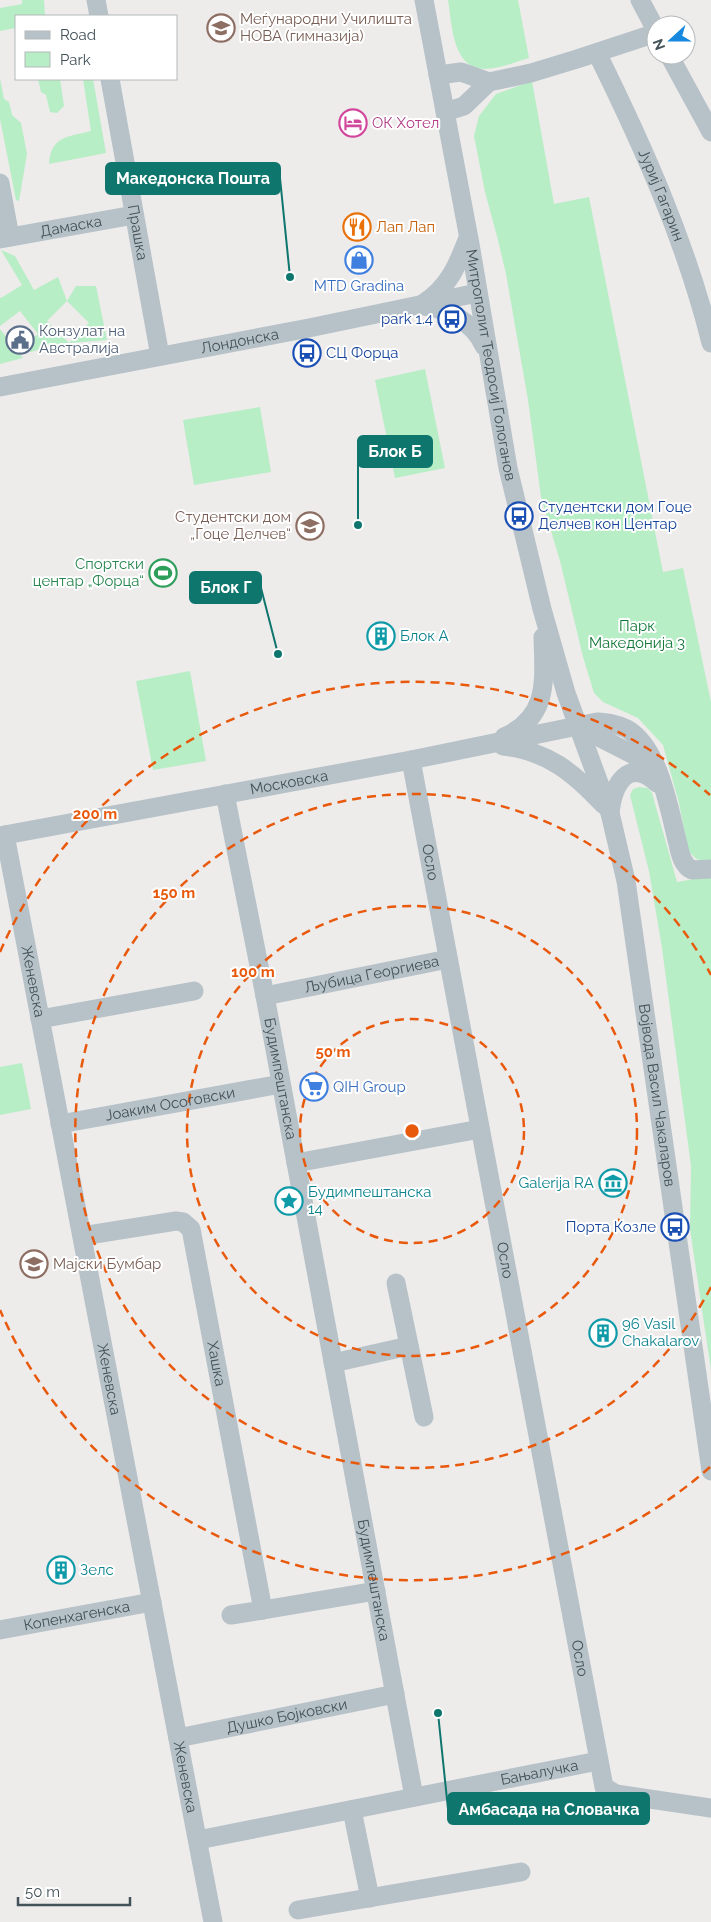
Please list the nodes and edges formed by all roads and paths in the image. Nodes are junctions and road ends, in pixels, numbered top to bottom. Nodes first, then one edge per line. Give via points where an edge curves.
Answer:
1 (96, 0) edge
2 (424, 0) edge
3 (640, 0) edge
4 (99, 15) edge
5 (648, 15) edge
6 (646, 35) edge
7 (597, 53) junction
8 (674, 65) edge
9 (438, 75) junction
10 (110, 80) edge
11 (489, 82) junction
12 (445, 112) junction
13 (711, 132) edge
14 (0, 183) edge
15 (134, 215) junction
16 (468, 237) junction
17 (5, 238) edge
18 (477, 293) junction
19 (418, 306) junction
20 (711, 343) edge
21 (487, 354) junction
22 (160, 356) junction
23 (0, 387) edge
24 (542, 609) junction
25 (577, 726) junction
26 (487, 745) junction
27 (410, 760) junction
28 (661, 782) junction
29 (225, 794) junction
30 (610, 813) junction
31 (2, 836) edge
32 (711, 869) edge
33 (448, 959) junction
34 (194, 991) dead end
35 (265, 996) junction
36 (40, 1019) junction
37 (281, 1084) junction
38 (60, 1124) junction
39 (480, 1129) junction
40 (296, 1164) junction
41 (82, 1236) junction
42 (396, 1284) dead end
43 (409, 1346) junction
44 (333, 1363) junction
45 (424, 1417) dead end
46 (711, 1466) edge
47 (376, 1591) junction
48 (152, 1602) junction
49 (263, 1610) junction
50 (231, 1615) dead end
51 (0, 1630) edge
52 (395, 1694) junction
53 (178, 1738) junction
54 (598, 1761) junction
55 (414, 1797) junction
56 (711, 1808) edge
57 (352, 1810) junction
58 (198, 1840) junction
59 (521, 1872) dead end
60 (370, 1898) junction
61 (298, 1910) dead end
62 (213, 1922) edge

1 - 4 street
2 - 9 street, Митрополит Теодосиј Гологанов
3 - 5 street
6 - 7 street
7 - 11 street
7 - 20 street, Јуриј Гагарин via 626,110 676,231 700,298
8 - 13 street
9 - 11 street via 461,72
9 - 12 street, Митрополит Теодосиј Гологанов
10 - 15 street, Прашка
11 - 12 street via 464,106
12 - 16 street, Митрополит Теодосиј Гологанов
14 - 17 street, Дамаска
15 - 17 street, Дамаска
15 - 22 street, Прашка
16 - 18 street, Митрополит Теодосиј Гологанов
16 - 19 street via 449,279 437,294
18 - 19 street, Лондонска
18 - 21 street, Митрополит Теодосиј Гологанов
19 - 21 street via 443,311 466,322 481,340
19 - 22 street, Лондонска
21 - 24 street, Митрополит Теодосиј Гологанов via 508,468
22 - 23 street, Лондонска
24 - 25 street, Митрополит Теодосиј Гологанов
24 - 26 street via 544,676 540,704 528,722
25 - 26 street, Московска
25 - 28 street via 651,766
25 - 30 street, Војвода Васил Чакаларов
26 - 27 street, Московска
26 - 30 street via 529,750 552,760 585,786
27 - 29 street, Московска
27 - 33 street, Осло
28 - 30 street via 640,772 629,774 614,790
28 - 32 street via 685,865 692,870
29 - 31 street, Московска
29 - 35 street, Будимпештанска
30 - 46 street, Војвода Васил Чакаларов via 632,916
31 - 36 street, Женевска
33 - 35 street, Љубица Георгиева
33 - 39 street, Осло
34 - 36 street
35 - 37 street, Будимпештанска
36 - 38 street, Женевска
37 - 38 street, Јоаким Осоговски
37 - 40 street, Будимпештанска
38 - 41 street, Женевска
39 - 40 street
39 - 54 street, Осло
40 - 44 street, Будимпештанска
41 - 48 street, Женевска
41 - 49 street, Хашка via 176,1221 191,1228
42 - 43 street
43 - 44 street
43 - 45 street
44 - 47 street, Будимпештанска
47 - 49 street
47 - 52 street, Будимпештанска
48 - 51 street, Копенхагенска
48 - 53 street, Женевска
49 - 50 street
52 - 53 street, Душко Бојковски
52 - 55 street, Будимпештанска
53 - 58 street, Женевска
54 - 55 street, Бањалучка
54 - 56 street, Бањалучка via 604,1787 616,1794
55 - 57 street, Бањалучка
57 - 58 street, Бањалучка
57 - 60 street
58 - 62 street, Женевска
59 - 60 street
60 - 61 street

